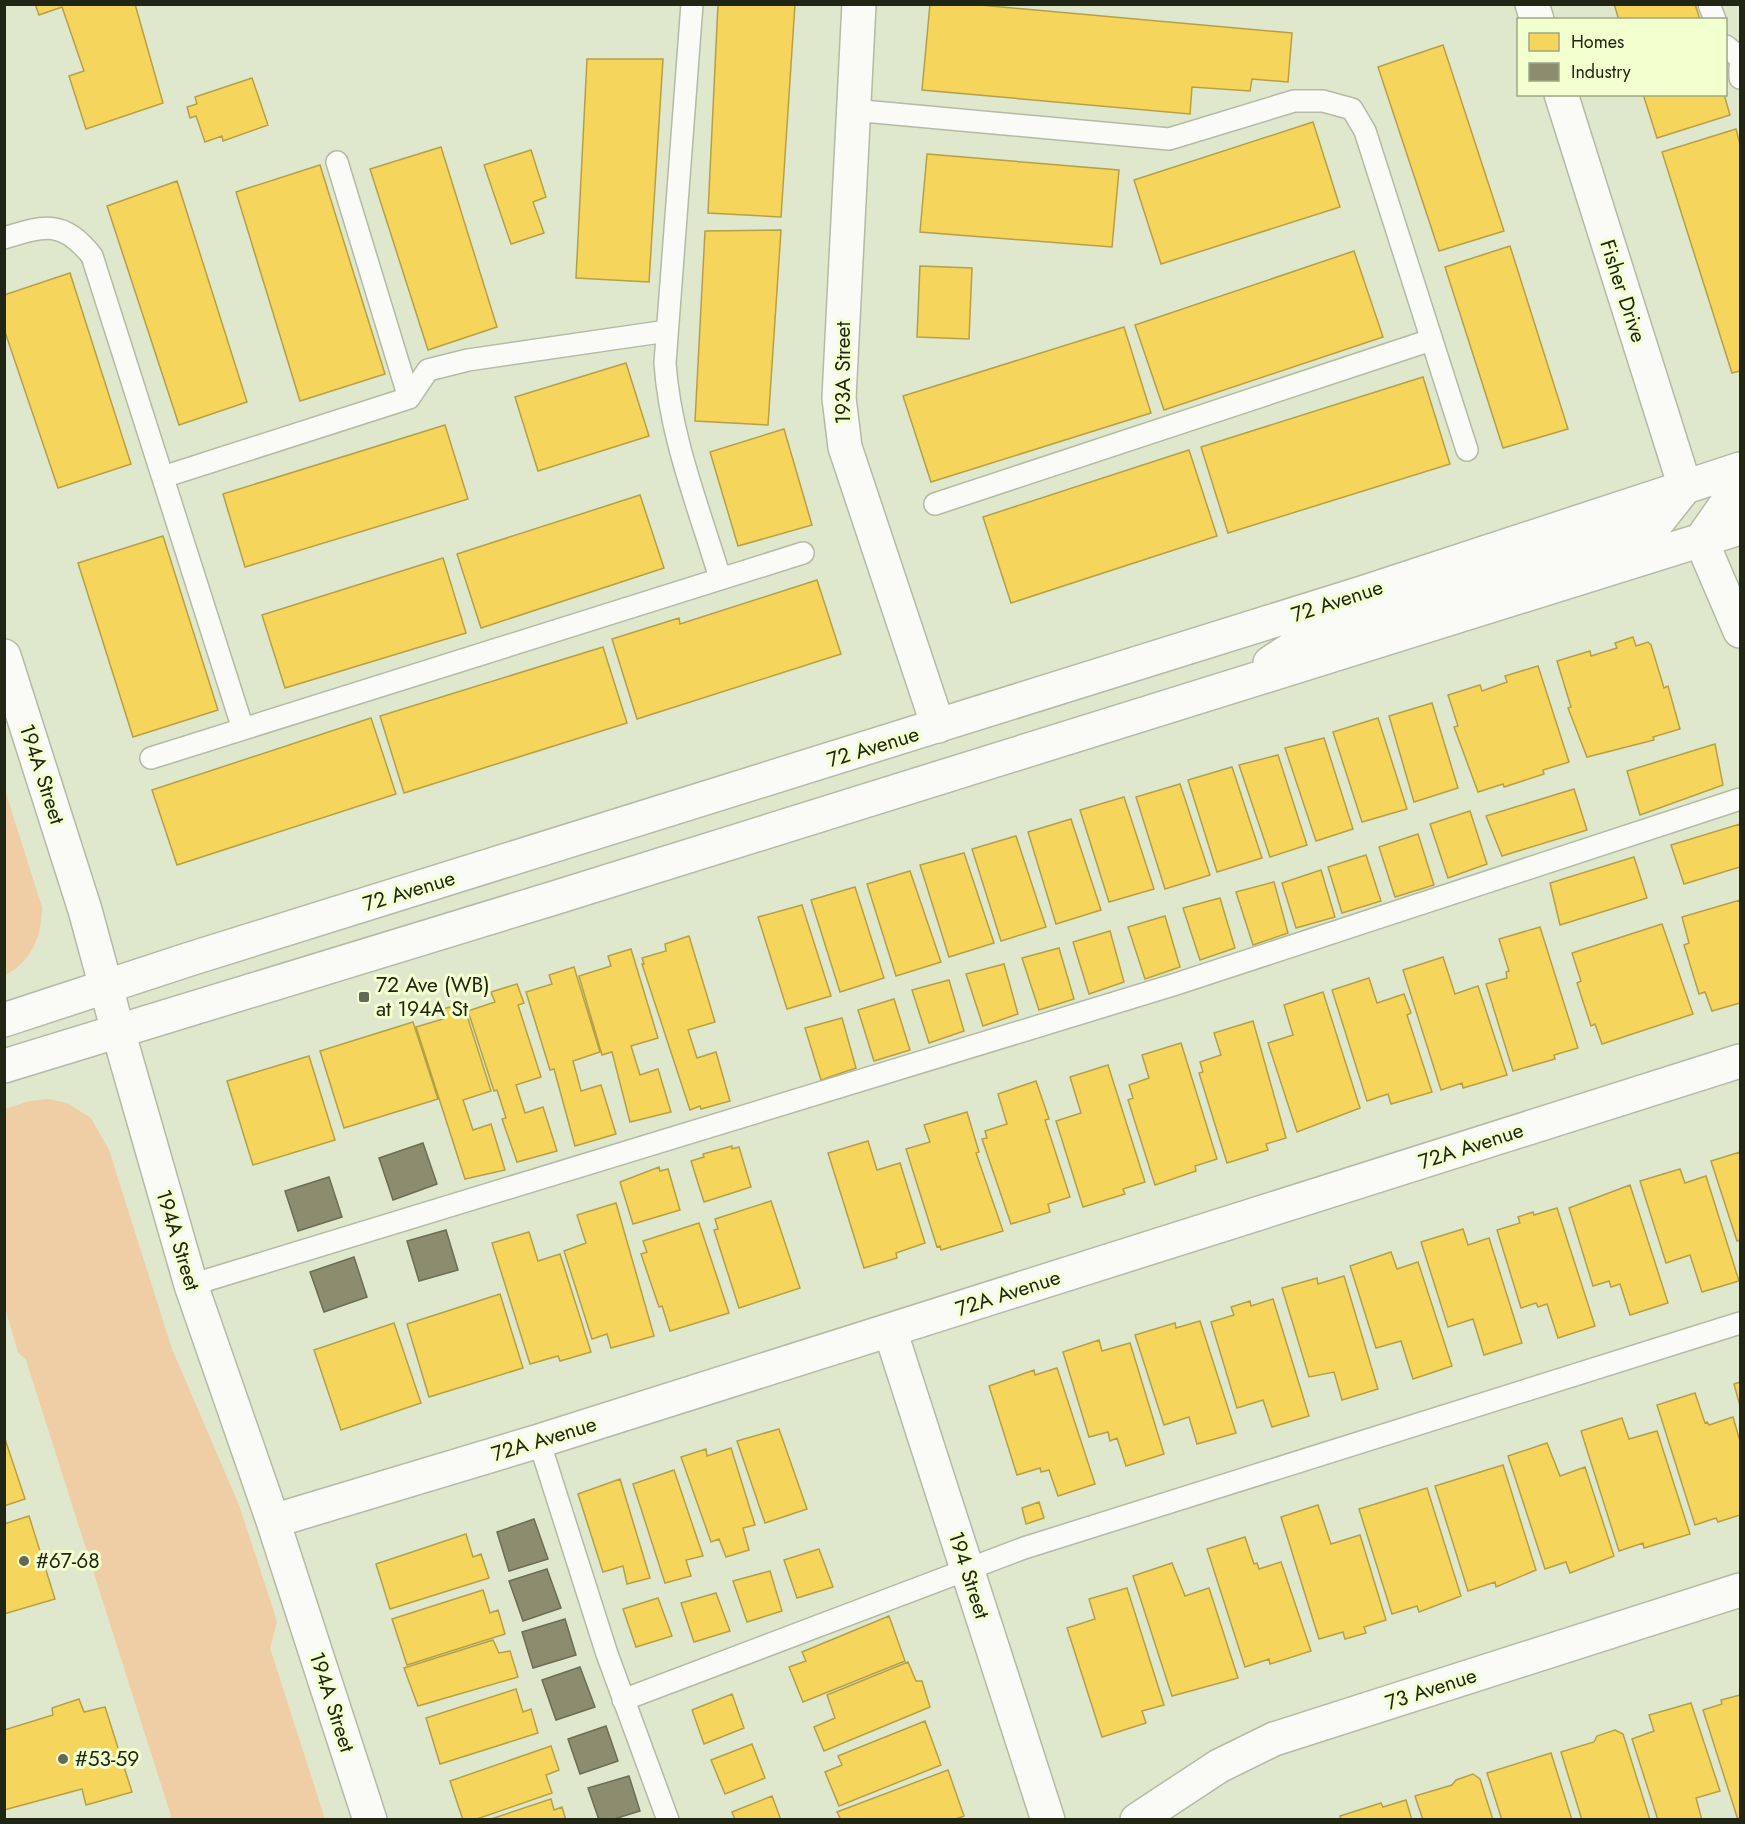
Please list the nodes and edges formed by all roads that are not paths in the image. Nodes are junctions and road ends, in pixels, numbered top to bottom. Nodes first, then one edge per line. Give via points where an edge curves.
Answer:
1 (692, 4) edge
2 (859, 4) edge
3 (1727, 48) edge
4 (1740, 58) edge
5 (1740, 67) edge
6 (1740, 78) edge
7 (1562, 96) edge
8 (852, 110) junction
9 (337, 162) dead end
10 (4, 238) edge
11 (667, 331) junction
12 (1431, 340) junction
13 (409, 398) junction
14 (1467, 450) dead end
15 (1740, 469) edge
16 (163, 477) junction
17 (1685, 486) junction
18 (1740, 496) edge
19 (935, 504) dead end
20 (1740, 528) edge
21 (1701, 540) junction
22 (803, 553) dead end
23 (720, 578) junction
24 (1740, 631) edge
25 (4, 656) edge
26 (1238, 684) junction
27 (938, 726) junction
28 (243, 729) junction
29 (151, 758) dead end
30 (1740, 799) edge
31 (107, 987) junction
32 (4, 1020) edge
33 (118, 1031) junction
34 (1740, 1061) edge
35 (4, 1066) edge
36 (191, 1285) junction
37 (1740, 1323) edge
38 (890, 1330) junction
39 (539, 1441) junction
40 (273, 1521) junction
41 (968, 1570) junction
42 (1740, 1590) edge
43 (623, 1700) junction
44 (370, 1820) edge
45 (668, 1820) edge
46 (1048, 1820) edge
47 (1137, 1820) edge

1 - 11 lane
2 - 8 street, 193A Street
3 - 4 lane
5 - 6 lane
7 - 17 street, Fisher Drive
8 - 12 lane via 1169,139 1294,101 1323,101 1352,109 1365,131
8 - 27 street, 193A Street via 841,425 870,529
9 - 13 lane
10 - 16 lane via 29,230 56,228 76,237 92,256
11 - 13 lane via 428,370
11 - 23 lane via 667,393
12 - 14 lane
12 - 19 lane
13 - 16 lane
15 - 17 street, 72 Avenue
16 - 28 lane
17 - 26 street via 1655,525 1323,628
17 - 27 street, 72 Avenue
18 - 21 street via 1729,500
20 - 21 street
21 - 24 street
21 - 26 street
22 - 23 lane
23 - 28 lane
25 - 31 street, 194A Street
26 - 33 street
27 - 31 street, 72 Avenue
28 - 29 lane
30 - 36 lane via 1173,985
31 - 32 street, 72 Avenue
31 - 33 street, 194A Street
33 - 35 street
33 - 36 street, 194A Street
34 - 38 street, 72A Avenue
36 - 40 street, 194A Street
37 - 41 lane via 1024,1548
38 - 39 street, 72A Avenue
38 - 41 street, 194 Street
39 - 40 street, 72A Avenue
39 - 43 lane
40 - 44 street, 194A Street
41 - 43 lane
41 - 46 street, 194 Street
42 - 47 street, 73 Avenue via 1274,1739 1220,1766
43 - 45 lane

